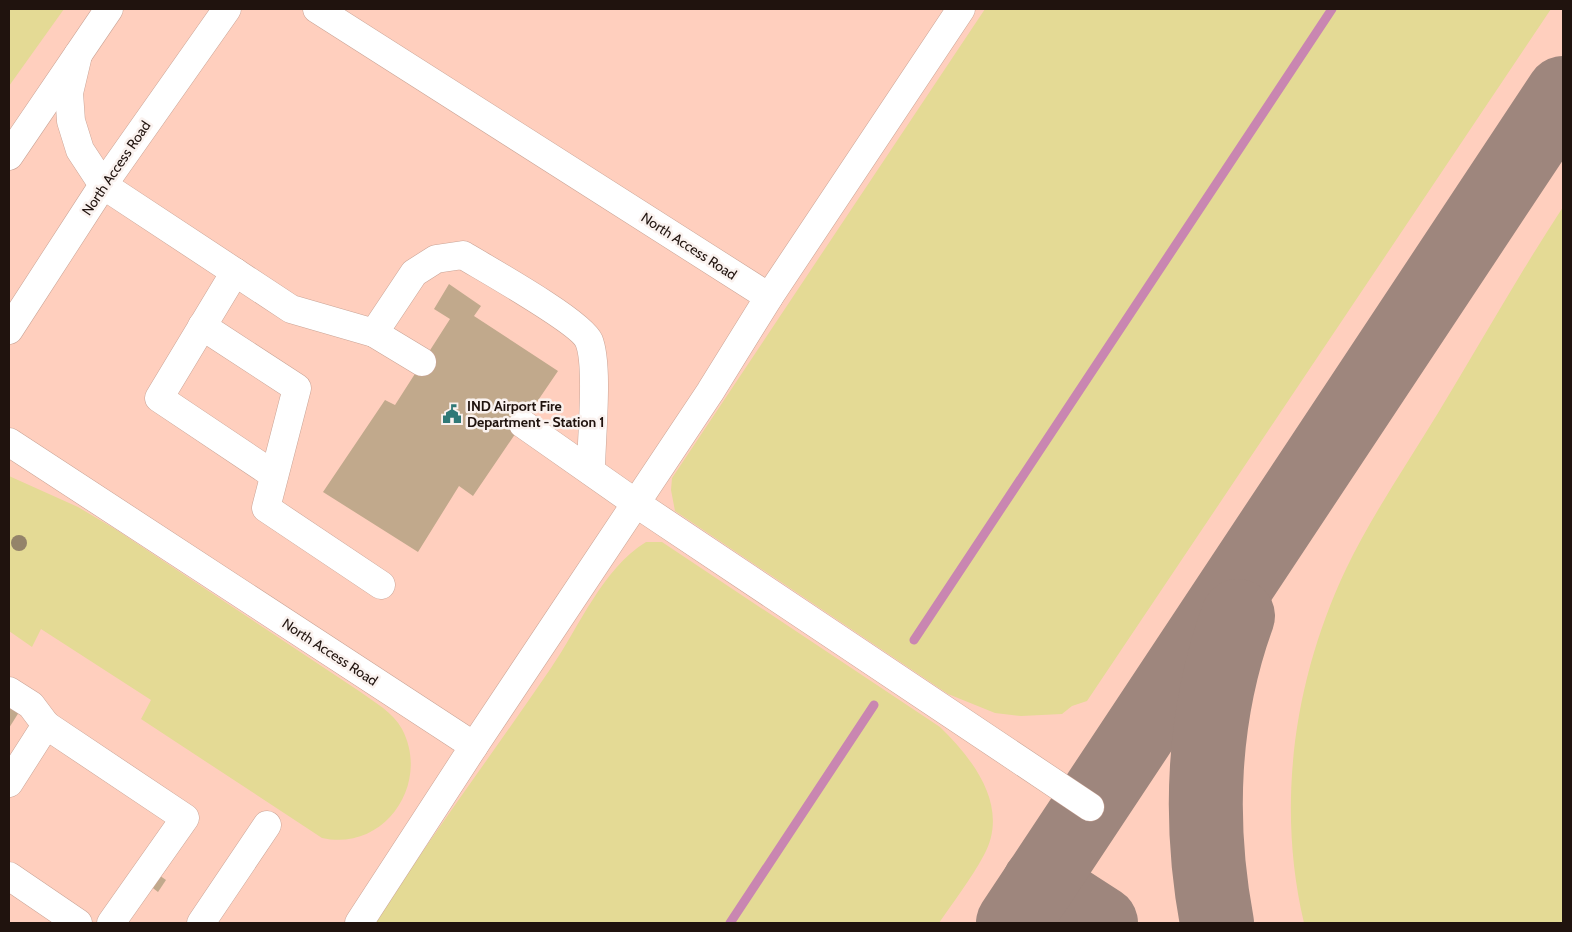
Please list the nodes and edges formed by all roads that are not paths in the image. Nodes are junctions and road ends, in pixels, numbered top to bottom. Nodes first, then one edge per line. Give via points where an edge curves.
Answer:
1 (109, 9) edge
2 (227, 9) edge
3 (318, 9) edge
4 (961, 9) edge
5 (78, 55) junction
6 (44, 103) junction
7 (9, 139) edge
8 (9, 156) edge
9 (102, 185) junction
10 (235, 272) junction
11 (769, 297) junction
12 (202, 326) junction
13 (9, 330) edge
14 (374, 333) junction
15 (422, 362) dead end
16 (523, 424) dead end
17 (9, 442) edge
18 (591, 471) junction
19 (274, 475) junction
20 (637, 504) junction
21 (382, 585) dead end
22 (9, 691) edge
23 (46, 725) junction
24 (474, 746) junction
25 (9, 782) edge
26 (1090, 807) dead end
27 (267, 826) dead end
28 (9, 876) edge
29 (78, 923) edge
30 (111, 923) edge
31 (202, 923) edge
32 (359, 923) edge

1 - 5 street
2 - 9 street, North Access Road
3 - 11 street, North Access Road
4 - 11 street
5 - 6 street
5 - 9 street via 69,92 71,121 80,150
6 - 7 street
6 - 8 street
9 - 10 street
9 - 13 street, North Access Road
10 - 12 street
10 - 14 street via 291,310
11 - 20 street
12 - 19 street via 297,388
12 - 19 street via 159,398
14 - 15 street
14 - 18 street via 414,273 436,259 463,255 572,322 589,340 594,366
16 - 18 street
17 - 24 street, North Access Road
18 - 20 street
19 - 21 street via 266,508
20 - 24 street
20 - 26 street
22 - 23 street via 31,705
23 - 25 street
23 - 30 street via 185,818
24 - 32 street
27 - 31 street
28 - 29 street

